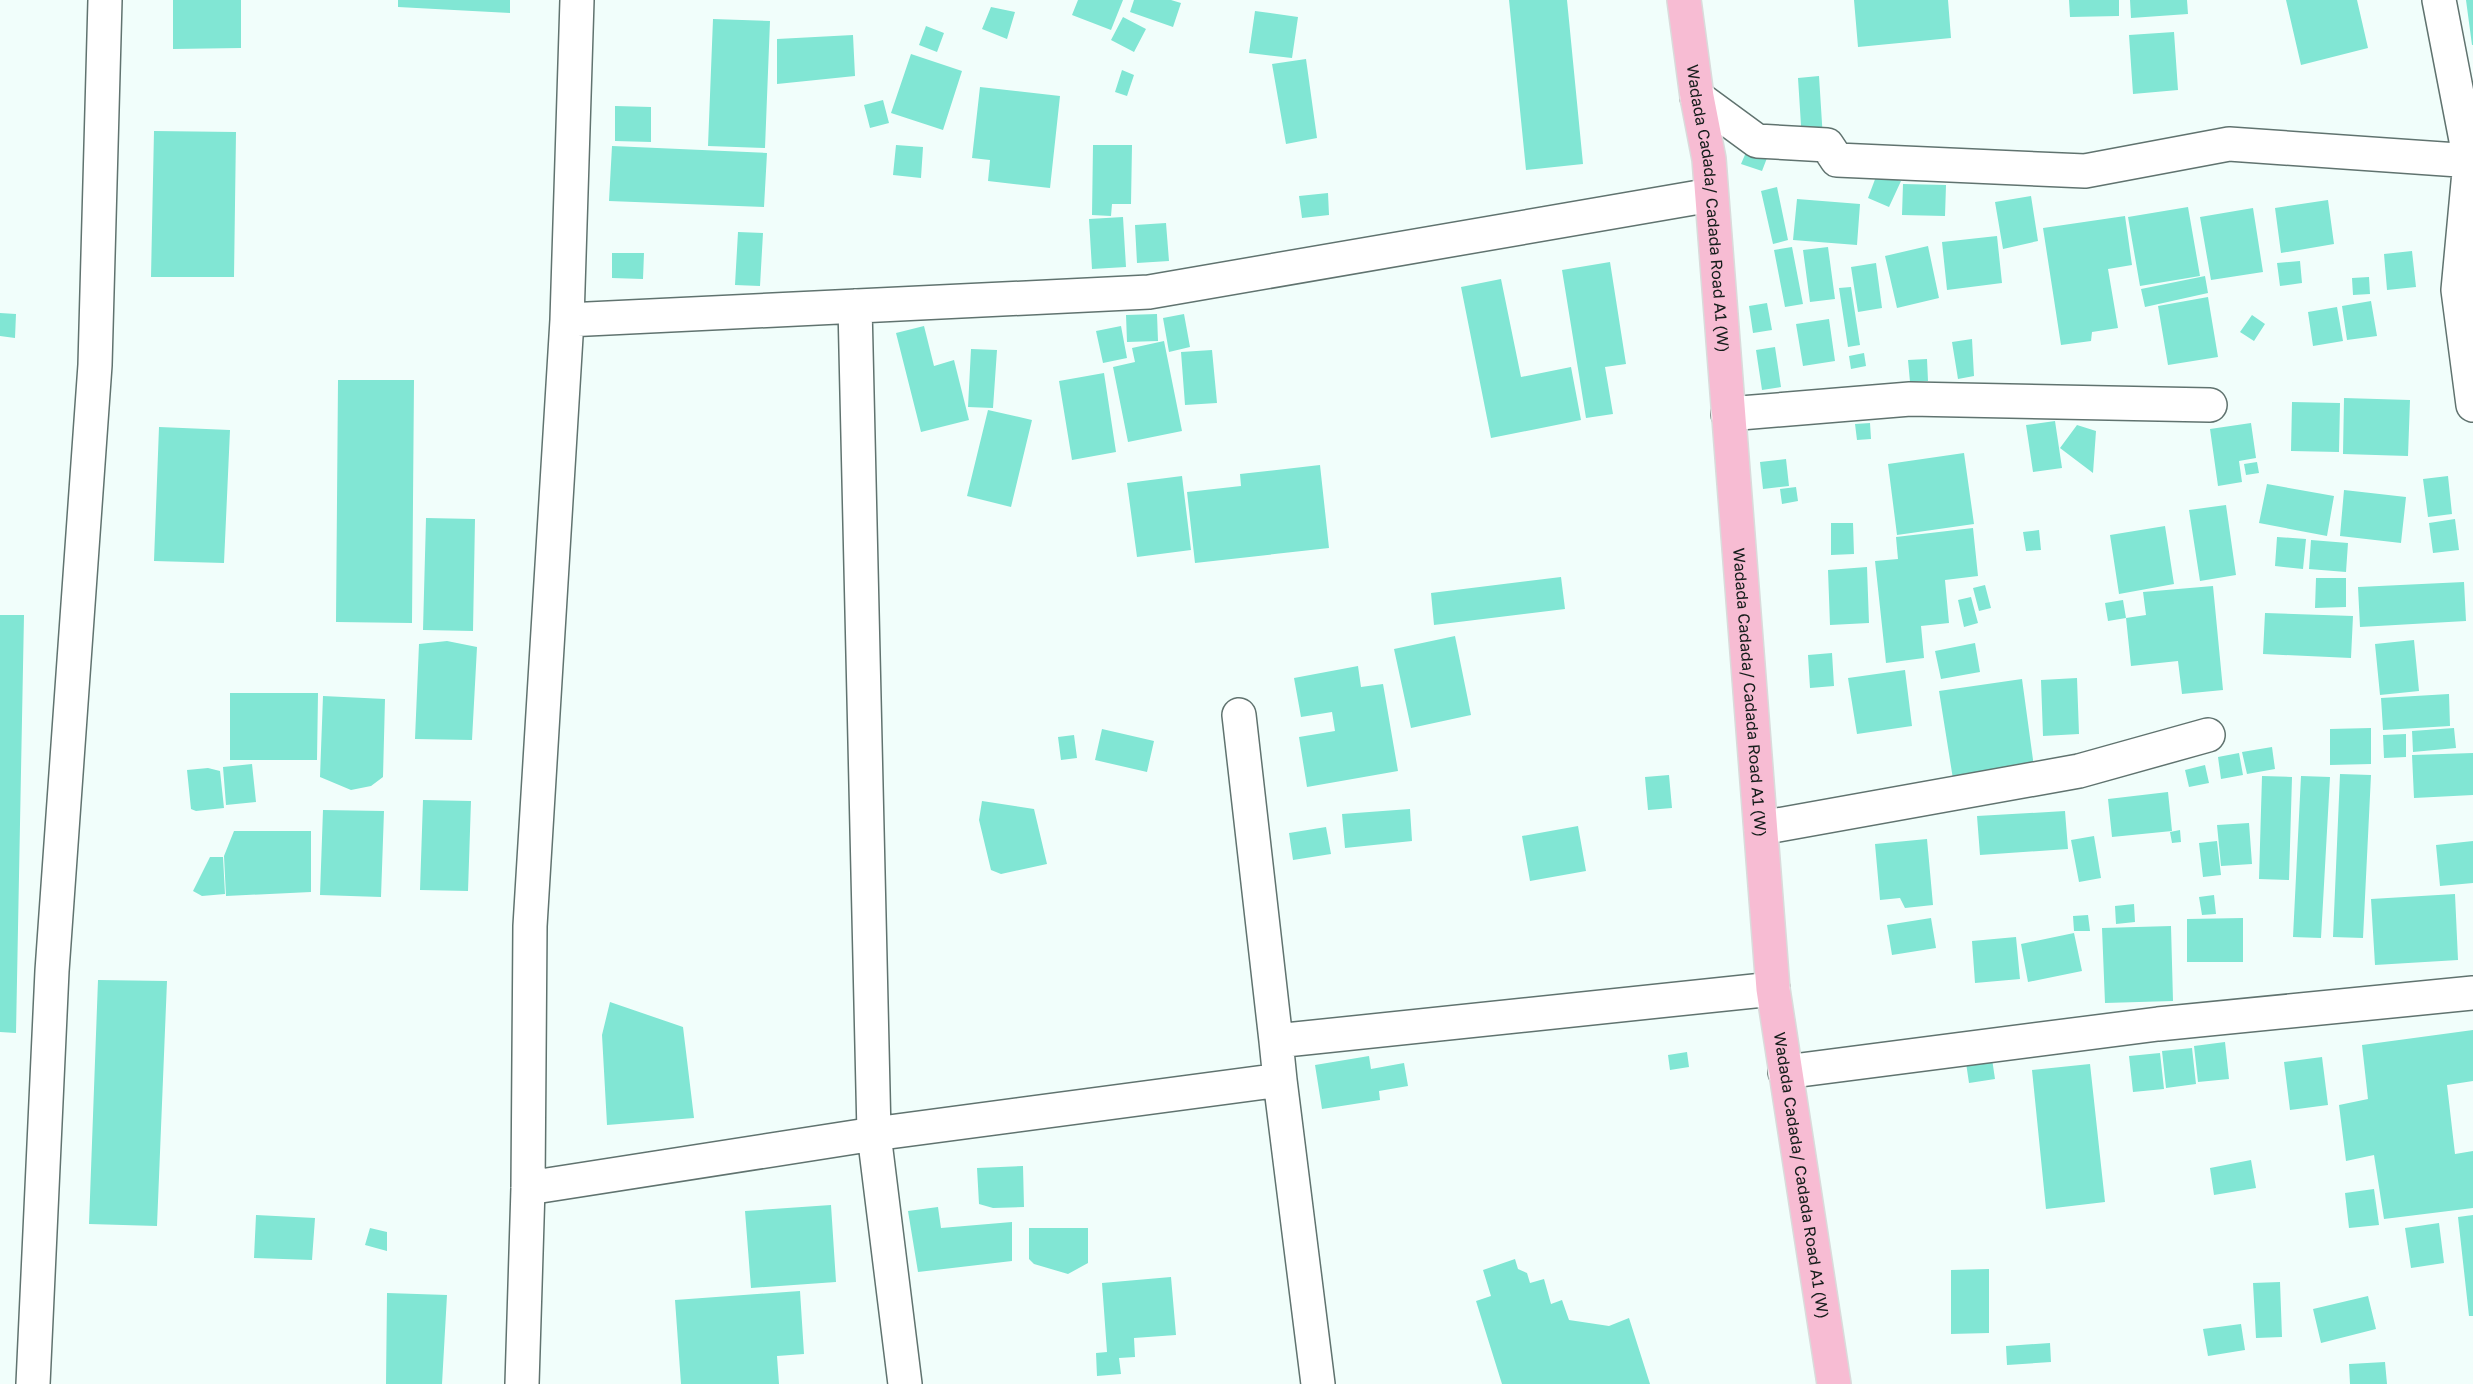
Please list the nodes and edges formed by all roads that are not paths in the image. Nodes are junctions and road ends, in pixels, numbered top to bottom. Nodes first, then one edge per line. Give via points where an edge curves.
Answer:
1 (105, 0) edge
2 (577, 0) edge
3 (1684, 0) edge
4 (2439, 0) edge
5 (1697, 97) junction
6 (2471, 161) edge
7 (1711, 195) junction
8 (855, 306) junction
9 (567, 320) junction
10 (2210, 405) dead end
11 (2473, 405) edge
12 (1728, 414) junction
13 (1239, 715) dead end
14 (2208, 735) dead end
15 (1761, 828) junction
16 (1773, 988) junction
17 (2473, 993) edge
18 (1276, 1041) junction
19 (1785, 1072) junction
20 (1280, 1080) junction
21 (874, 1134) junction
22 (528, 1188) junction
23 (33, 1384) edge
24 (522, 1384) edge
25 (905, 1384) edge
26 (1318, 1384) edge
27 (1834, 1384) edge

1 - 23 street via 95,365 52,971
2 - 9 street
3 - 5 main road, Wadada Cadada/ Cadada Road A1 (W)
4 - 6 street
5 - 6 street via 1757,141 1827,145 1837,160 2085,171 2229,144
5 - 7 main road, Wadada Cadada/ Cadada Road A1 (W) via 1709,159
6 - 11 street via 2458,290
7 - 8 street via 1149,292
7 - 12 main road, Wadada Cadada/ Cadada Road A1 (W)
8 - 9 street
8 - 21 street
9 - 22 street via 530,926
10 - 12 street via 1910,399
12 - 15 main road, Wadada Cadada/ Cadada Road A1 (W)
13 - 18 street
14 - 15 street via 2079,771
15 - 16 main road, Wadada Cadada/ Cadada Road A1 (W)
16 - 18 street
16 - 19 main road, Wadada Cadada/ Cadada Road A1 (W)
17 - 19 street via 2158,1024
18 - 20 street
19 - 27 main road, Wadada Cadada/ Cadada Road A1 (W)
20 - 21 street
20 - 26 street
21 - 22 street
21 - 25 street
22 - 24 street

